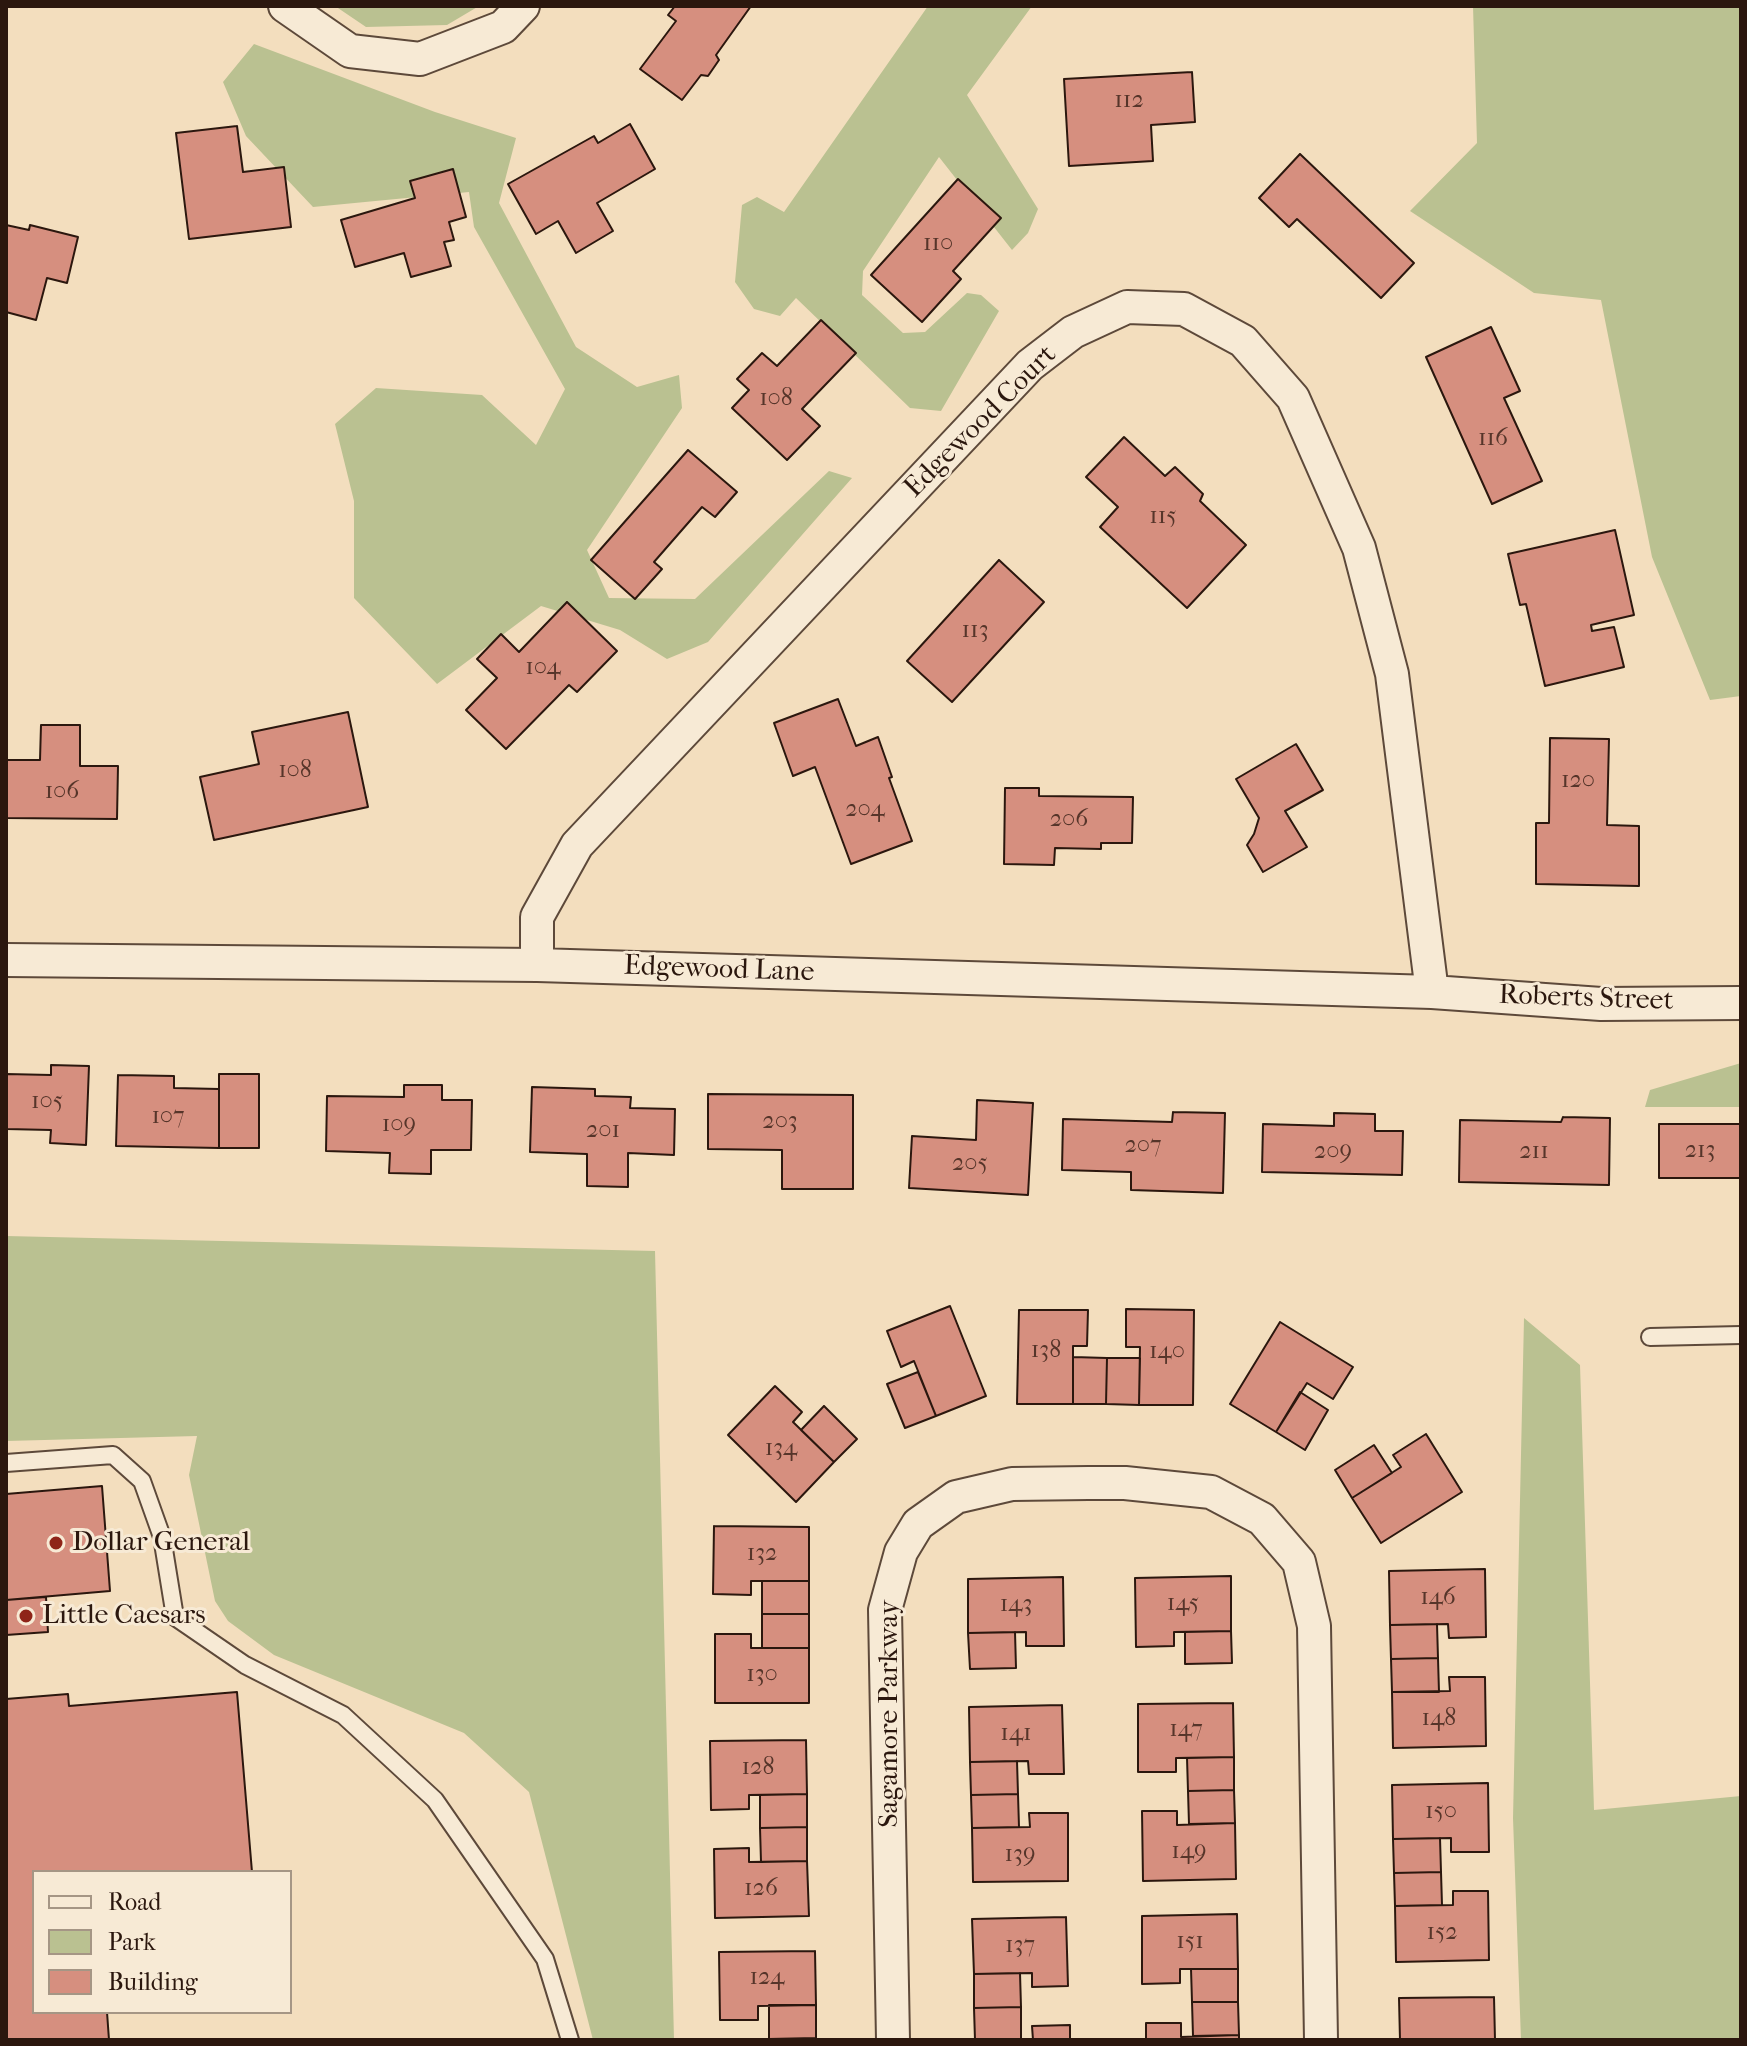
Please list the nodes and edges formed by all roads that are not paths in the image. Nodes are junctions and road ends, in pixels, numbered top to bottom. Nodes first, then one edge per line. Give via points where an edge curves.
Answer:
1 (285, 6) edge
2 (523, 6) edge
3 (6, 960) edge
4 (537, 965) junction
5 (1432, 992) junction
6 (1741, 1003) edge
7 (1741, 1335) edge
8 (1650, 1337) dead end
9 (6, 1463) edge
10 (570, 2040) edge
11 (893, 2040) edge
12 (1321, 2040) edge

1 - 2 street via 350,51 420,59 503,27
3 - 4 street, Edgewood Lane
4 - 5 street, Edgewood Lane
4 - 5 street, Edgewood Court via 537,917 577,845 1030,365 1073,332 1127,307 1184,309 1243,341 1293,398 1359,548 1392,674
5 - 6 street, Roberts Street via 1601,1004
7 - 8 lane
9 - 10 lane via 113,1455 142,1481 162,1537 175,1617 245,1665 343,1715 435,1800 545,1959
11 - 12 street, Sagamore Parkway via 885,1610 901,1552 918,1524 956,1497 1012,1484 1088,1483 1211,1492 1262,1519 1299,1562 1315,1641

